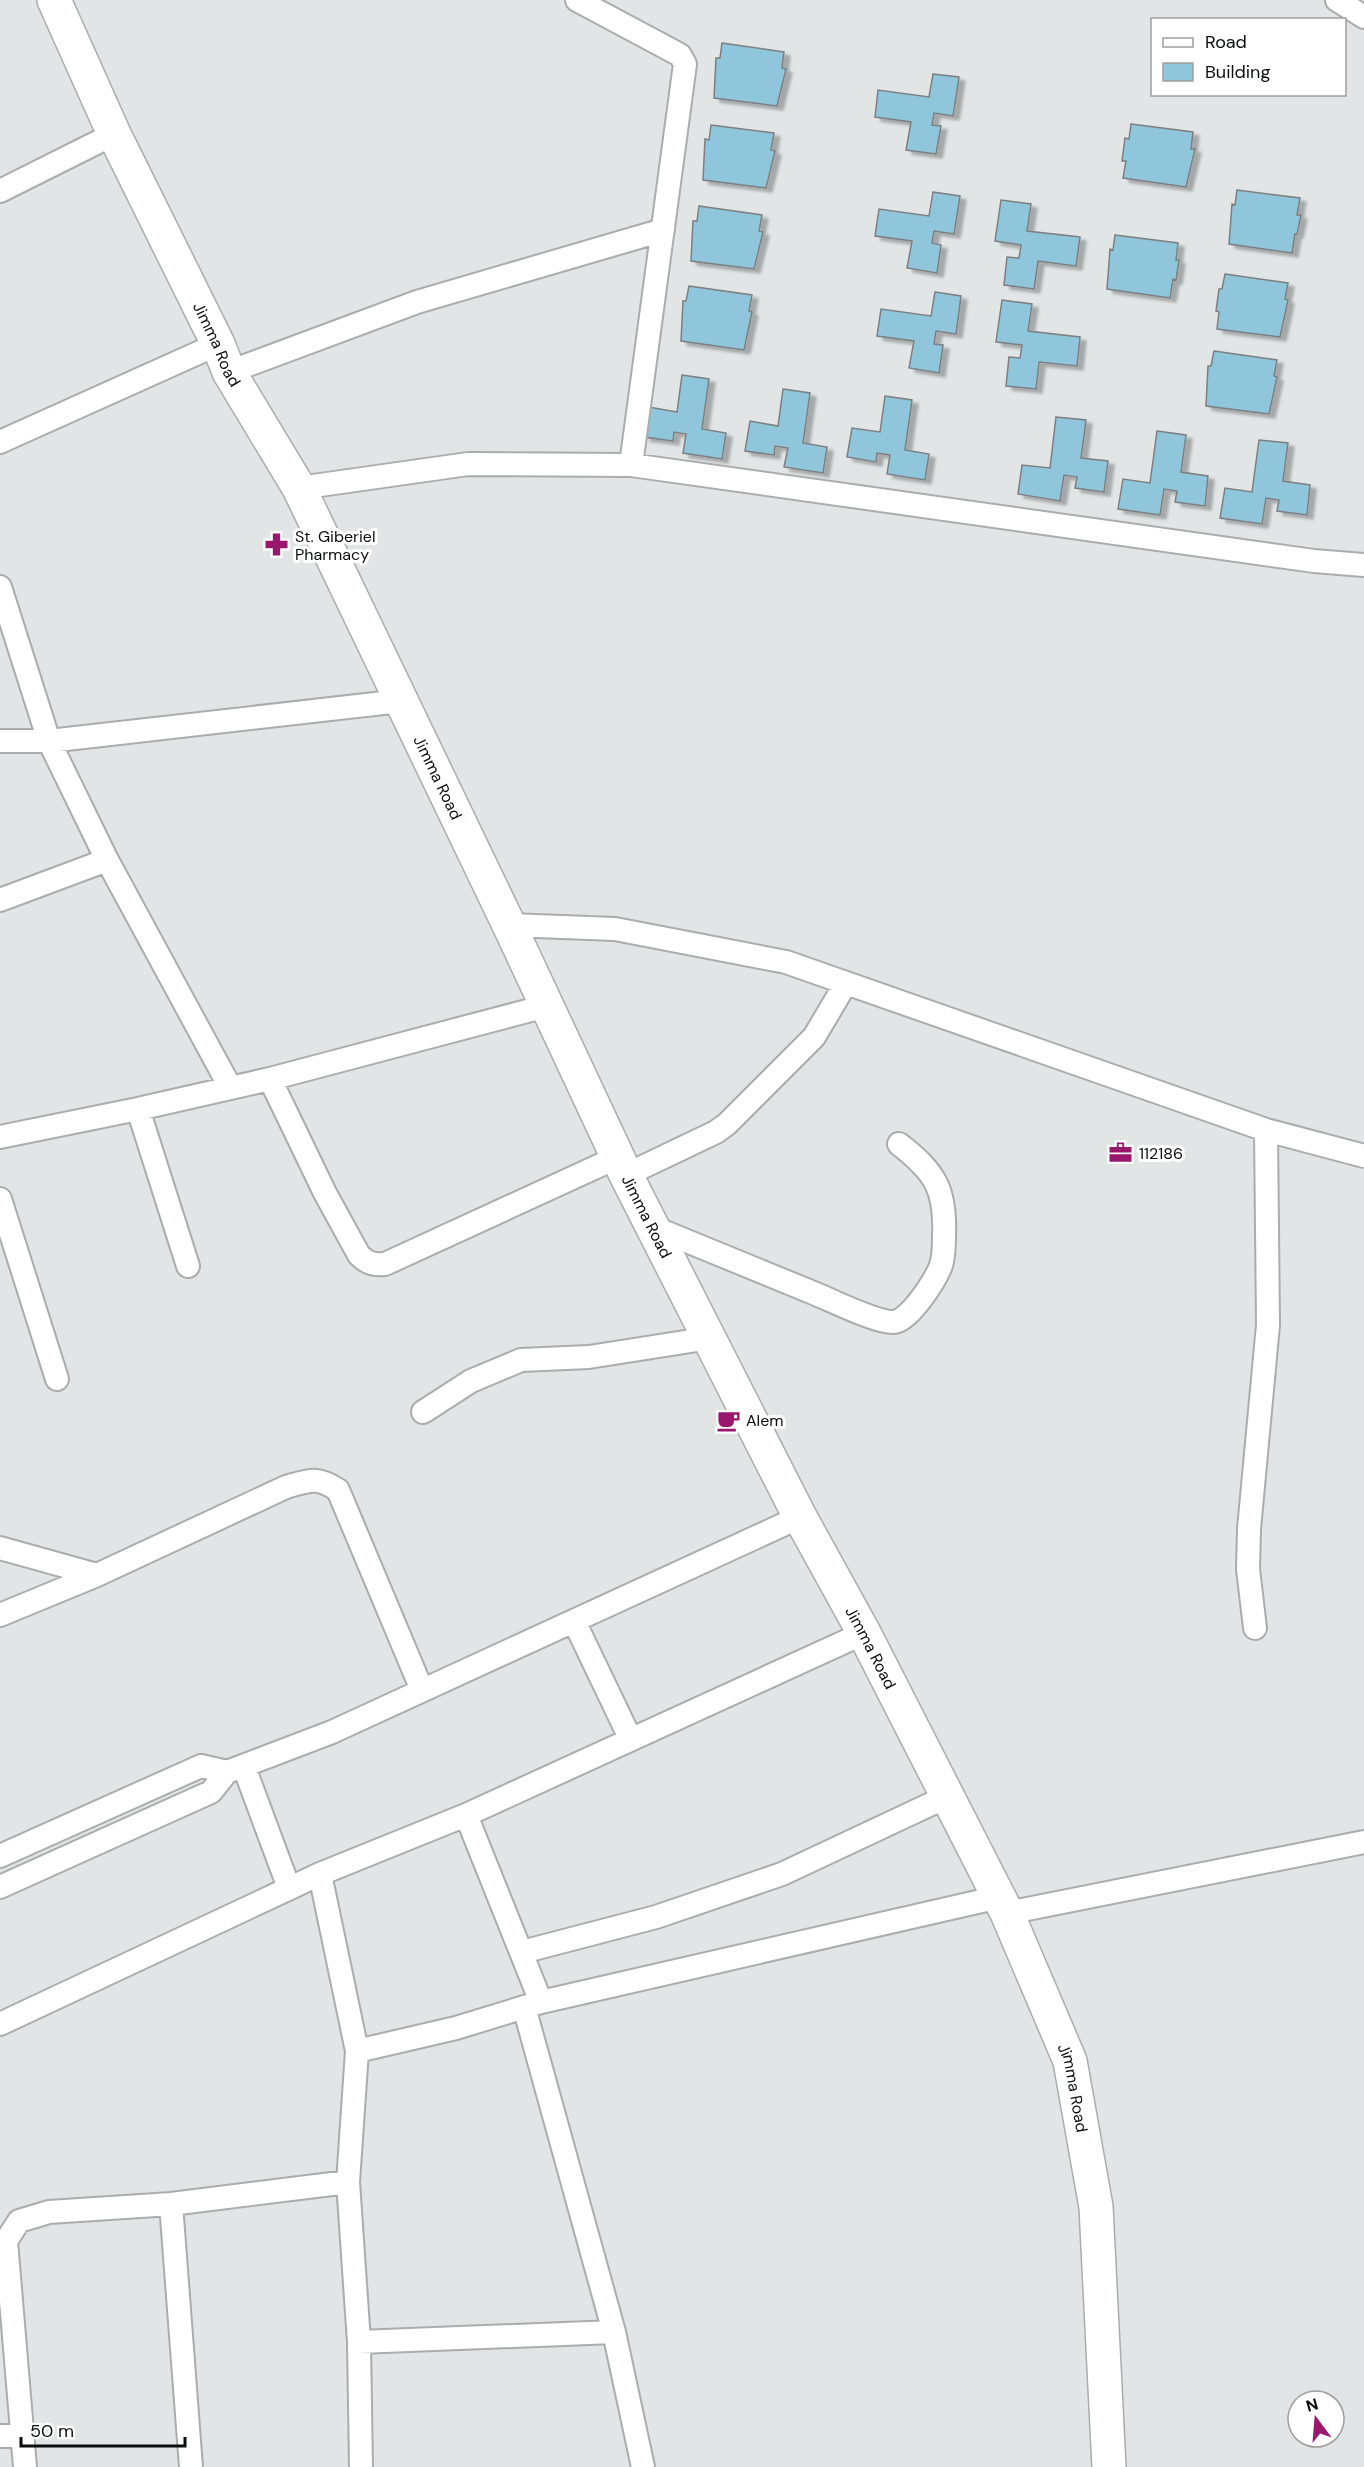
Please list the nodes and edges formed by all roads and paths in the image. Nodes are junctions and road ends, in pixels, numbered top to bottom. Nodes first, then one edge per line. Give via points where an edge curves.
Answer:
1 (54, 0) edge
2 (578, 0) edge
3 (1337, 0) edge
4 (1364, 17) edge
5 (114, 134) junction
6 (0, 191) edge
7 (663, 230) junction
8 (224, 358) junction
9 (0, 442) edge
10 (631, 465) junction
11 (299, 488) junction
12 (1364, 565) edge
13 (0, 587) edge
14 (401, 701) junction
15 (0, 741) edge
16 (49, 741) junction
17 (107, 860) junction
18 (0, 900) edge
19 (509, 925) junction
20 (846, 983) junction
21 (546, 1006) junction
22 (270, 1079) junction
23 (230, 1087) junction
24 (138, 1109) junction
25 (1266, 1130) junction
26 (0, 1137) edge
27 (899, 1144) dead end
28 (1364, 1156) edge
29 (622, 1166) junction
30 (0, 1199) edge
31 (655, 1228) junction
32 (188, 1266) dead end
33 (710, 1338) junction
34 (57, 1379) dead end
35 (423, 1412) dead end
36 (800, 1517) junction
37 (0, 1548) edge
38 (97, 1575) junction
39 (0, 1615) edge
40 (574, 1621) junction
41 (1255, 1628) dead end
42 (864, 1633) junction
43 (422, 1690) junction
44 (630, 1738) junction
45 (236, 1769) junction
46 (948, 1796) junction
47 (466, 1815) junction
48 (1364, 1842) edge
49 (0, 1856) edge
50 (320, 1874) junction
51 (0, 1887) edge
52 (289, 1888) junction
53 (1003, 1905) junction
54 (522, 1952) junction
55 (532, 2005) junction
56 (0, 2024) edge
57 (357, 2051) junction
58 (348, 2182) junction
59 (171, 2204) junction
60 (614, 2332) junction
61 (359, 2342) junction
62 (23, 2434) junction
63 (0, 2436) edge
64 (25, 2467) edge
65 (191, 2467) edge
66 (361, 2467) edge
67 (643, 2467) edge
68 (1109, 2467) edge

1 - 5 highway, Jimma Road
2 - 7 street via 680,55 685,64
3 - 4 street
5 - 6 street
5 - 8 highway, Jimma Road
7 - 8 street
7 - 10 street
8 - 9 street
8 - 11 highway, Jimma Road
10 - 11 street via 468,464
10 - 12 street
11 - 14 highway, Jimma Road
13 - 16 street
14 - 16 street
14 - 19 highway, Jimma Road
15 - 16 street
16 - 17 street
17 - 18 street
17 - 23 street
19 - 20 street via 615,929 786,962
19 - 21 highway, Jimma Road
20 - 25 street
20 - 29 street via 814,1037 727,1124 716,1132
21 - 22 street
21 - 29 highway, Jimma Road
22 - 23 street
22 - 29 street via 358,1255 374,1265 385,1264
23 - 24 street
24 - 26 street
24 - 32 street
25 - 28 street
25 - 41 street via 1268,1325 1248,1569
27 - 31 street via 923,1163 935,1179 945,1213 941,1266 930,1286 901,1320 893,1322 846,1307
29 - 31 highway, Jimma Road
30 - 34 street
31 - 33 highway, Jimma Road
33 - 35 street via 589,1357 521,1360 471,1381
33 - 36 highway, Jimma Road
36 - 40 street
36 - 42 highway, Jimma Road
37 - 38 street
38 - 39 street
38 - 43 street via 286,1486 324,1481 338,1490
40 - 43 street
40 - 44 street
42 - 44 street
42 - 46 highway, Jimma Road
43 - 45 street via 332,1732
44 - 47 street
45 - 49 street via 201,1766
45 - 51 street via 211,1792
45 - 52 street
46 - 53 highway, Jimma Road
46 - 54 street via 782,1874 656,1917
47 - 50 street
47 - 54 street
48 - 53 street
50 - 52 street
50 - 57 street
52 - 56 street
53 - 55 street
53 - 68 highway, Jimma Road via 1070,2061 1096,2207
54 - 55 street
55 - 57 street
55 - 60 street
57 - 58 street
58 - 59 street
58 - 61 street
59 - 62 street via 49,2212 19,2221 6,2241
59 - 65 street
60 - 61 street
60 - 67 street
61 - 66 street
62 - 63 street
62 - 64 street

